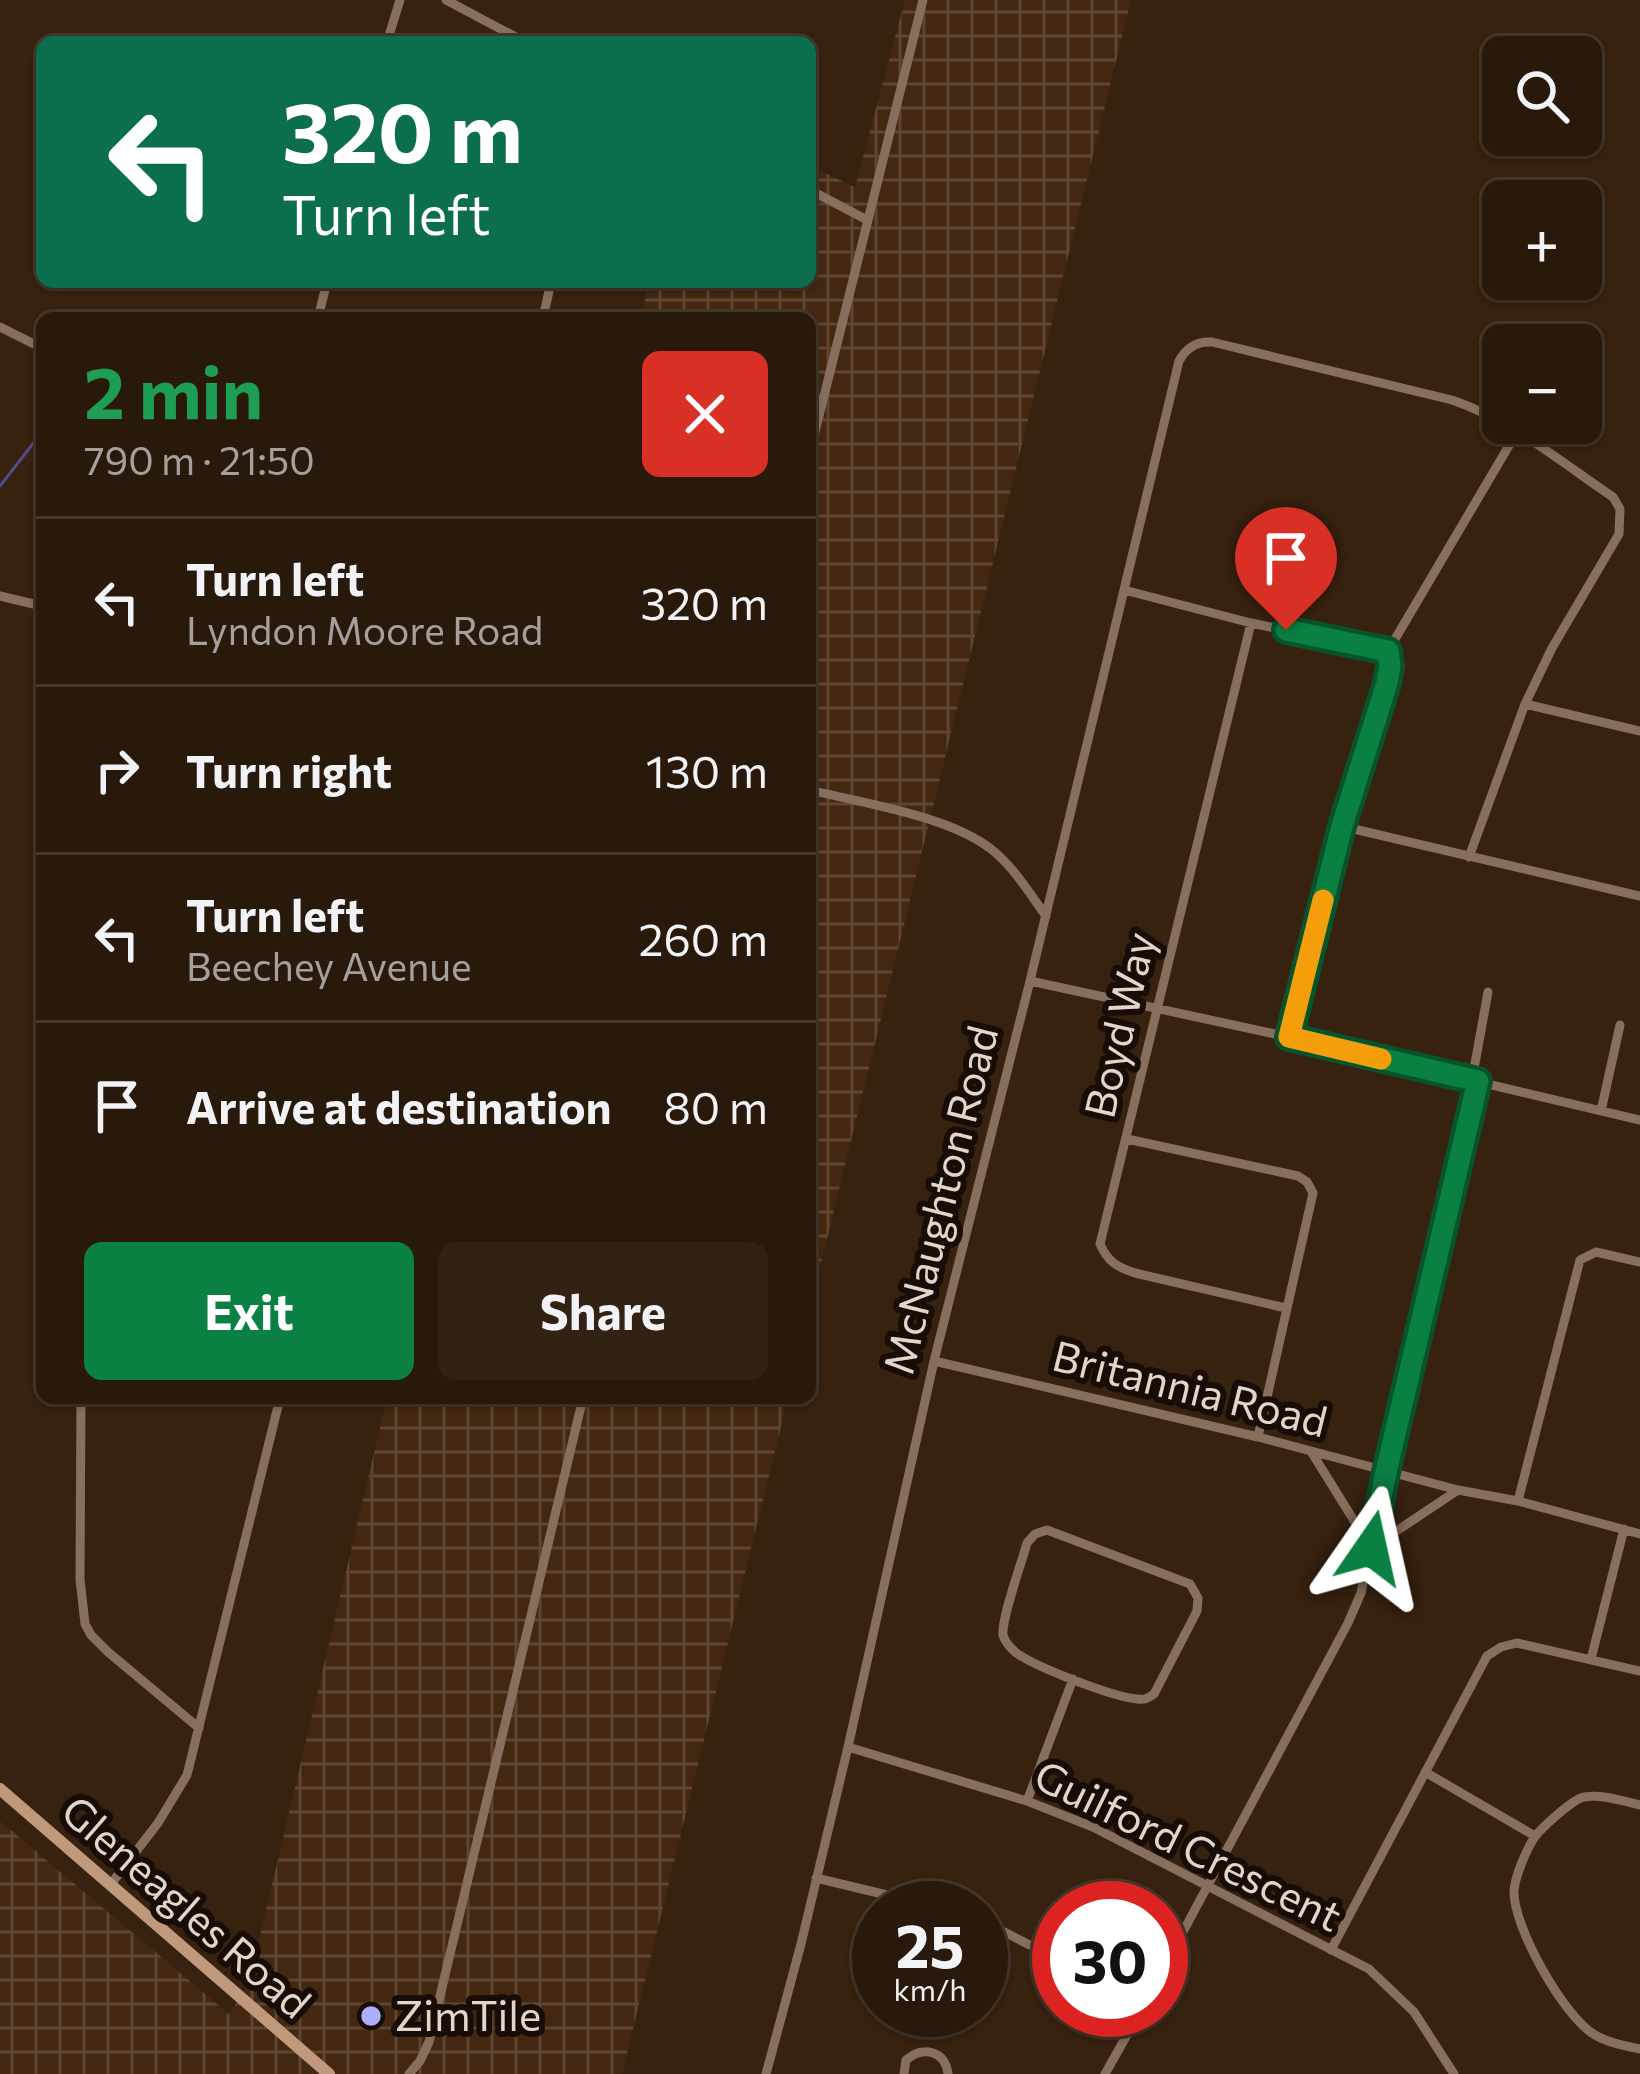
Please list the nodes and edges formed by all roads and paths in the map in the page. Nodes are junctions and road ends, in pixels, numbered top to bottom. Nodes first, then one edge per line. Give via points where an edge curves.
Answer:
1 (400, 0) edge
2 (446, 0) edge
3 (922, 0) edge
4 (389, 36) edge
5 (514, 36) edge
6 (816, 193) edge
7 (867, 220) junction
8 (0, 327) edge
9 (36, 344) edge
10 (1482, 412) edge
11 (816, 428) edge
12 (1510, 444) edge
13 (1535, 444) edge
14 (1124, 590) junction
15 (0, 596) edge
16 (36, 605) edge
17 (1251, 623) junction
18 (1388, 651) junction
19 (1525, 704) junction
20 (1640, 730) edge
21 (816, 792) edge
22 (1342, 826) junction
23 (1469, 857) junction
24 (1640, 896) edge
25 (1046, 916) junction
26 (1030, 981) junction
27 (1488, 992) dead end
28 (1157, 1009) junction
29 (1620, 1025) dead end
30 (1289, 1037) junction
31 (1475, 1081) junction
32 (1601, 1111) junction
33 (1640, 1120) edge
34 (1126, 1138) junction
35 (1640, 1262) edge
36 (1286, 1308) junction
37 (934, 1360) junction
38 (81, 1404) edge
39 (279, 1404) edge
40 (582, 1404) edge
41 (1258, 1438) junction
42 (1311, 1452) junction
43 (1386, 1472) junction
44 (1458, 1490) junction
45 (1518, 1501) junction
46 (1624, 1529) junction
47 (1640, 1534) edge
48 (1371, 1548) junction
49 (1591, 1659) junction
50 (1640, 1671) edge
51 (1073, 1679) junction
52 (199, 1728) junction
53 (848, 1747) junction
54 (1425, 1772) junction
55 (0, 1789) edge
56 (1027, 1801) junction
57 (1640, 1805) edge
58 (1535, 1835) junction
59 (816, 1878) junction
60 (111, 1884) junction
61 (1208, 1884) junction
62 (852, 1887) edge
63 (1188, 1922) edge
64 (1331, 1950) junction
65 (1126, 2037) edge
66 (1640, 2049) edge
67 (329, 2074) edge
68 (409, 2074) edge
69 (766, 2074) edge
70 (904, 2074) edge
71 (947, 2074) edge
72 (1105, 2074) edge
73 (1454, 2074) edge

1 - 4 street
2 - 5 street
3 - 7 street
6 - 7 street
7 - 11 street
8 - 9 street
10 - 14 street, McNaughton Road via 1212,342 1191,346 1179,361
12 - 18 street
13 - 19 street via 1620,509 1619,534
14 - 17 street
14 - 25 street, McNaughton Road
15 - 16 street
17 - 18 street
17 - 28 street, Boyd Way
18 - 22 street via 1387,683
19 - 20 street
19 - 23 street
21 - 25 street via 968,835 1016,874
22 - 23 street
22 - 30 street
23 - 24 street
25 - 26 street, McNaughton Road
26 - 28 street
26 - 37 street, McNaughton Road
27 - 31 street
28 - 30 street
28 - 34 street, Boyd Way
29 - 32 street
30 - 31 street
31 - 32 street
31 - 43 street
32 - 33 street
34 - 36 street, Boyd Way via 1100,1244 1106,1257 1135,1273
34 - 36 street via 1307,1182 1313,1193
35 - 45 street via 1596,1252 1580,1260
36 - 41 street
37 - 41 street, Britannia Road
37 - 53 street, McNaughton Road
38 - 52 street via 85,1624
39 - 52 street
40 - 68 street via 428,2042
41 - 42 street, Britannia Road
42 - 43 street, Britannia Road
42 - 48 street
43 - 44 street, Britannia Road
43 - 48 street
44 - 45 street, Britannia Road
44 - 48 street
45 - 46 street, Britannia Road
46 - 47 street, Britannia Road
46 - 49 street
48 - 61 street via 1348,1623
49 - 50 street
49 - 54 street via 1517,1643 1487,1656
51 - 51 street via 1017,1655 1003,1636 1028,1543 1047,1530 1174,1576 1198,1598 1154,1694 1132,1699
51 - 56 street
52 - 60 street via 188,1775
53 - 56 street, Guilford Crescent
53 - 59 street, McNaughton Road
54 - 58 street
54 - 64 street
55 - 60 street, Gleneagles Road
56 - 61 street, Guilford Crescent
57 - 58 street via 1576,1799
58 - 66 street via 1514,1891 1527,1940 1589,2030
59 - 62 street
59 - 69 street, McNaughton Road
60 - 67 street, Gleneagles Road
61 - 63 street
61 - 64 street, Guilford Crescent
64 - 73 street, Guilford Crescent via 1398,1994
65 - 72 street
70 - 71 street via 910,2057 924,2052 943,2058

